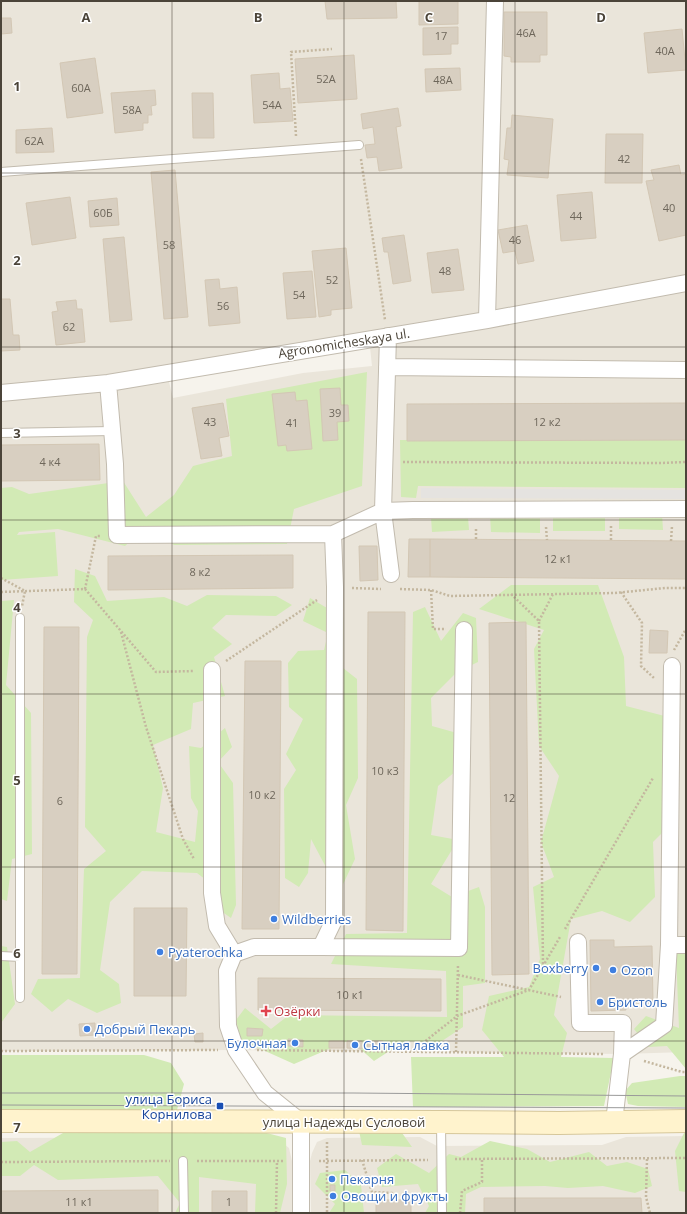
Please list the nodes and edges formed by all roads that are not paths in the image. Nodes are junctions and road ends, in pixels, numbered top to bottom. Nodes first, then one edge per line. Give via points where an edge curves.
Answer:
1 (495, 1) edge
2 (359, 145) road end
3 (1, 172) edge
4 (686, 283) edge
5 (487, 320) junction
6 (388, 336) junction
7 (387, 367) junction
8 (686, 370) edge
9 (108, 383) junction
10 (1, 393) edge
11 (112, 431) junction
12 (1, 433) edge
13 (686, 509) edge
14 (383, 511) junction
15 (333, 534) junction
16 (395, 578) road end
17 (20, 618) dead end
18 (464, 630) dead end
19 (672, 666) road end
20 (212, 670) road end
21 (578, 942) dead end
22 (669, 945) junction
23 (686, 945) edge
24 (321, 947) junction
25 (234, 954) junction
26 (1, 956) edge
27 (20, 956) junction
28 (20, 998) dead end
29 (622, 1054) junction
30 (1, 1121) edge
31 (686, 1121) edge
32 (301, 1122) junction
33 (441, 1122) junction
34 (614, 1122) junction
35 (184, 1161) road end
36 (184, 1213) edge
37 (301, 1213) edge
38 (442, 1213) edge

1 - 5 street
2 - 3 lane
4 - 5 street, Agronomicheskaya ul.
5 - 6 street, Agronomicheskaya ul.
6 - 7 street
6 - 9 street, Agronomicheskaya ul.
7 - 8 street
7 - 14 street
9 - 10 street, Agronomicheskaya ul.
9 - 11 street
11 - 12 lane
11 - 15 street via 117,535
13 - 14 street
14 - 15 street
14 - 16 street
15 - 24 street via 334,920
17 - 27 lane
18 - 24 street via 459,948
19 - 22 street
20 - 25 street via 212,893 217,926
21 - 29 street via 580,1023 623,1022
22 - 23 street
22 - 29 street via 664,1025
24 - 25 street via 254,947
25 - 32 street via 227,971 228,1026 236,1050 265,1093
26 - 27 lane
27 - 28 lane
29 - 34 street
30 - 32 main road, улица Надежды Сусловой
31 - 34 main road, улица Надежды Сусловой
32 - 33 main road, улица Надежды Сусловой
32 - 37 street
33 - 34 main road, улица Надежды Сусловой
33 - 38 lane
35 - 36 lane

